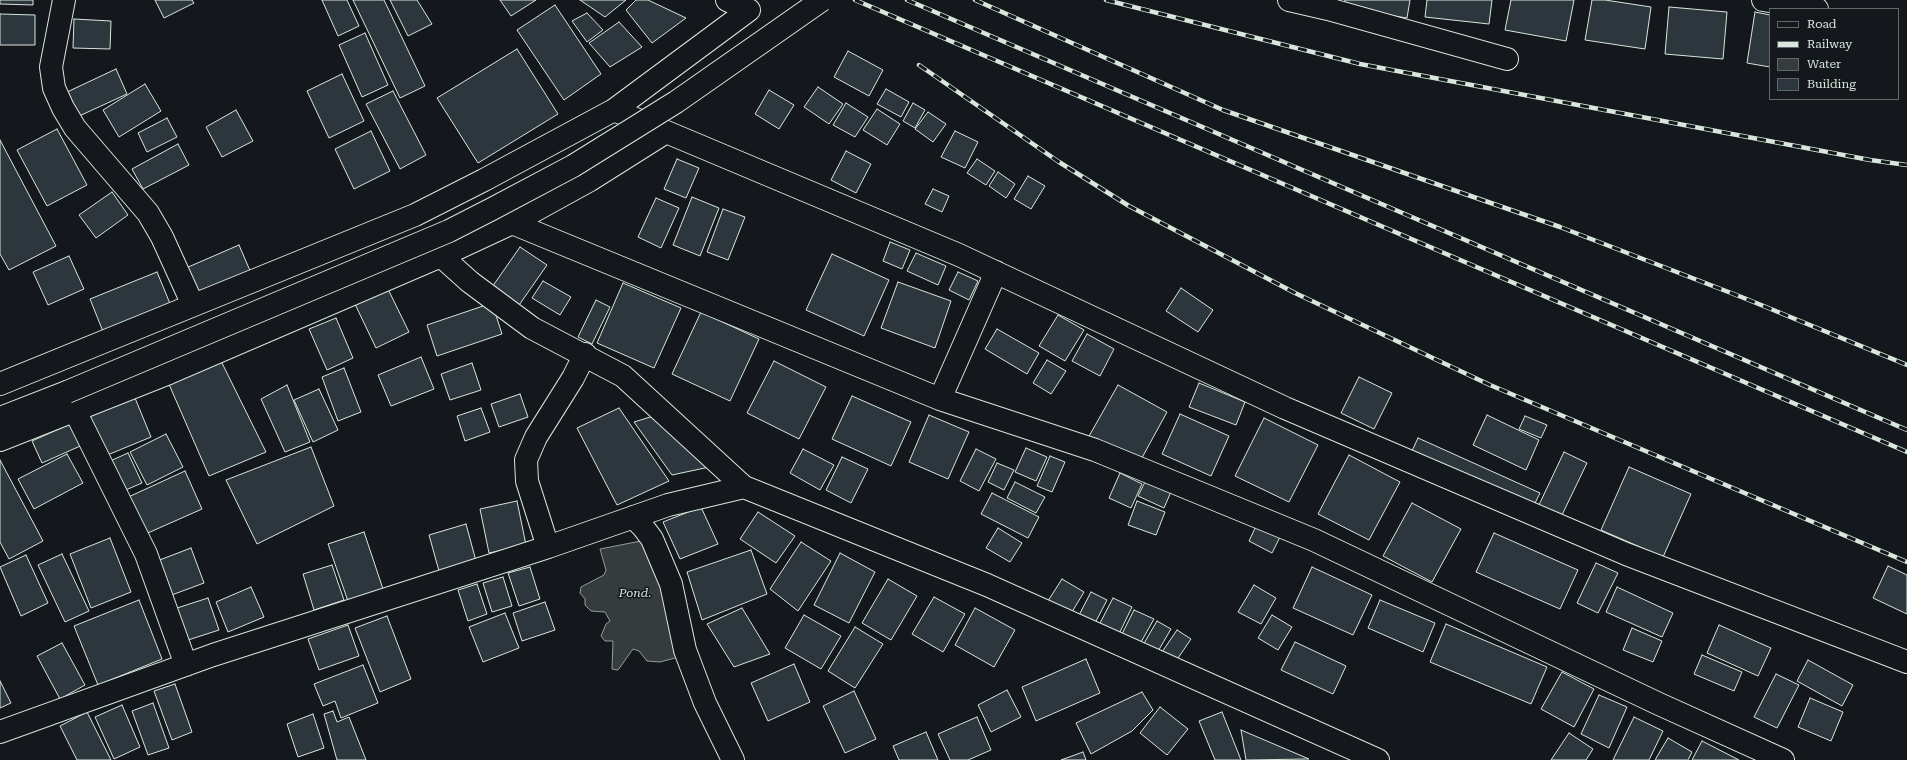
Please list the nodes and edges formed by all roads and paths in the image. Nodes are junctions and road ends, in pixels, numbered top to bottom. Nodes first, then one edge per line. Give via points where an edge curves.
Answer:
1 (64, 0) edge
2 (727, 0) edge
3 (822, 0) edge
4 (1289, 0) edge
5 (1763, 0) edge
6 (1810, 8) edge
7 (1507, 58) dead end
8 (614, 110) junction
9 (666, 132) junction
10 (512, 223) junction
11 (441, 256) junction
12 (996, 272) junction
13 (193, 305) junction
14 (585, 354) junction
15 (0, 384) edge
16 (940, 399) junction
17 (75, 411) junction
18 (0, 418) edge
19 (0, 440) edge
20 (744, 487) junction
21 (633, 517) junction
22 (548, 547) junction
23 (1907, 662) edge
24 (186, 665) junction
25 (0, 732) edge
26 (732, 760) edge
27 (1378, 760) edge
28 (1782, 760) edge

1 - 13 street via 51,67 54,88 62,108 75,128 148,213 162,237
2 - 8 street via 749,10
3 - 18 street, bridge via 670,106 573,166 449,231 76,389
4 - 7 street
5 - 6 street
8 - 9 street
8 - 13 street via 415,215
9 - 10 street via 590,180
9 - 12 street
10 - 11 street
10 - 16 street
11 - 14 street via 470,282 532,328
11 - 17 street
12 - 16 street
12 - 23 street via 1285,408 1626,554
13 - 15 street
14 - 20 street via 623,376
14 - 22 street via 536,437 526,460 527,481
16 - 28 street via 1095,450 1314,540
17 - 19 street
17 - 24 street via 146,554
20 - 21 street via 668,505
20 - 27 street via 987,586
21 - 22 street
21 - 26 street via 652,539 670,584 685,650 705,703
22 - 24 street
24 - 25 street

